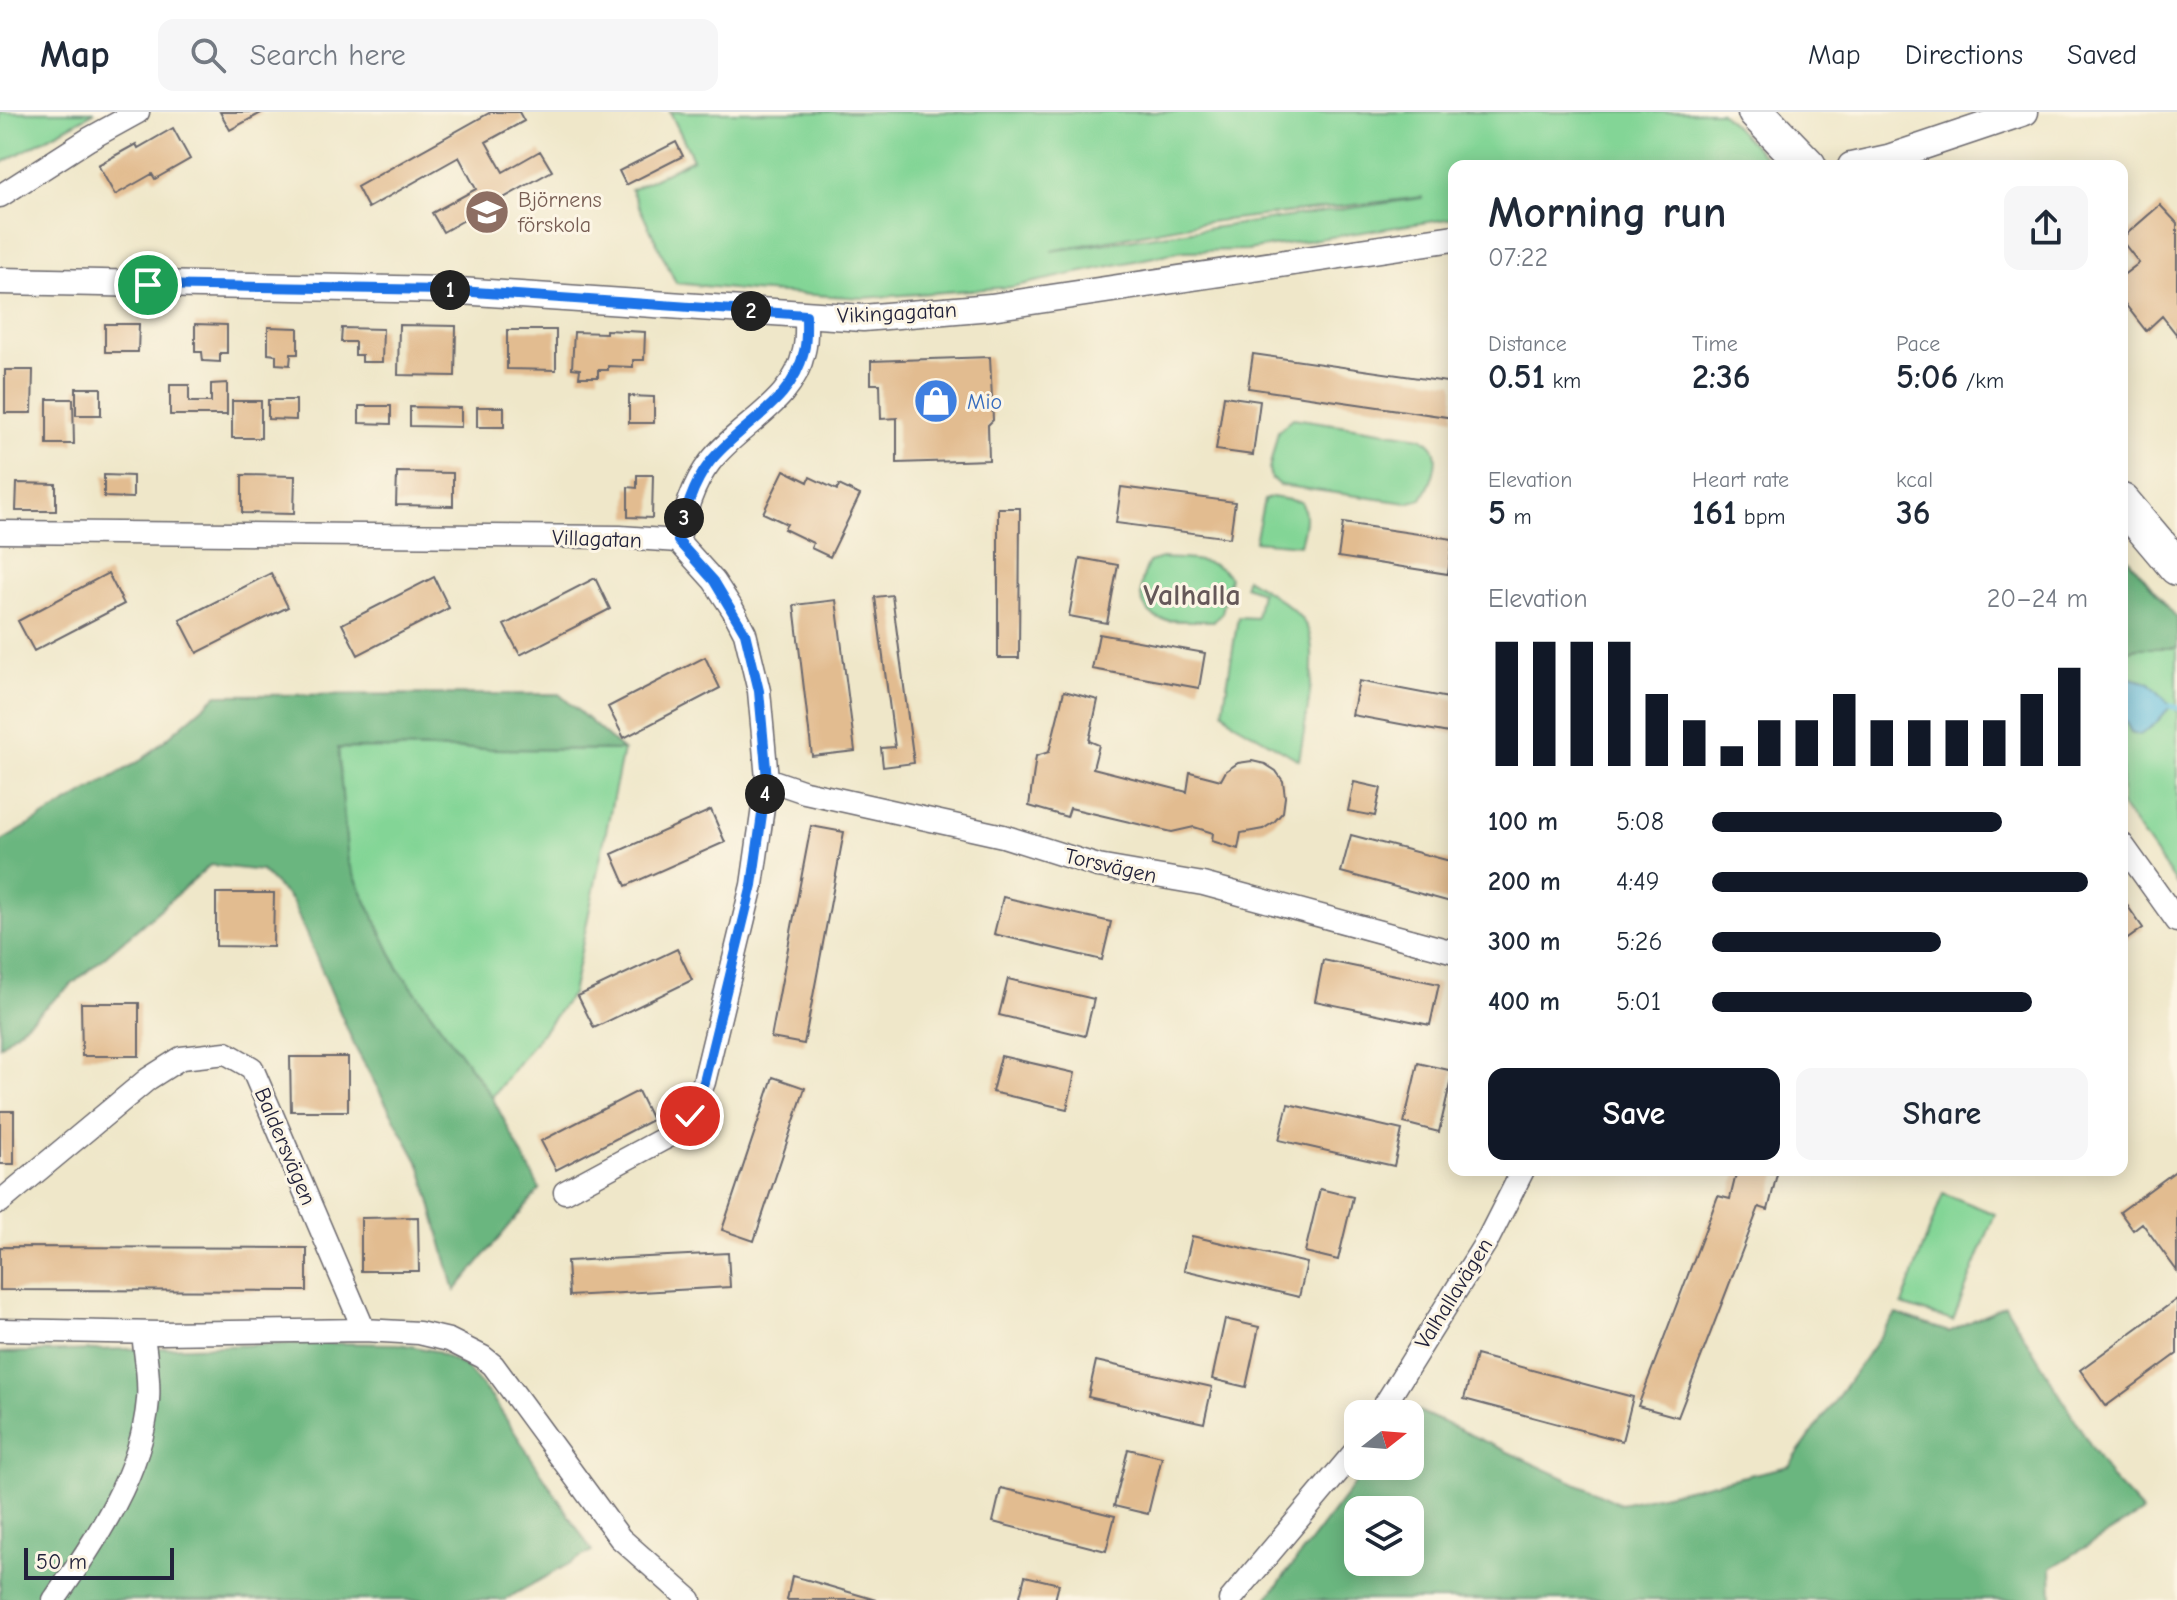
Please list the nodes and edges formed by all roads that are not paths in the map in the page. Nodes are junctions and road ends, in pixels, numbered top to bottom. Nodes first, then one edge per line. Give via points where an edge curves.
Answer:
1 (138, 112) edge
2 (1756, 112) edge
3 (2025, 112) edge
4 (1802, 160) edge
5 (1879, 160) edge
6 (0, 196) edge
7 (1448, 239) edge
8 (0, 281) edge
9 (806, 315) junction
10 (2128, 509) edge
11 (0, 532) edge
12 (678, 541) junction
13 (2177, 567) edge
14 (767, 779) junction
15 (2128, 852) edge
16 (2177, 921) edge
17 (1448, 950) edge
18 (1520, 1176) edge
19 (565, 1192) dead end
20 (0, 1202) edge
21 (0, 1330) edge
22 (364, 1330) junction
23 (143, 1333) junction
24 (1388, 1400) edge
25 (1344, 1465) edge
26 (54, 1600) edge
27 (690, 1600) edge
28 (1230, 1600) edge

1 - 6 street
2 - 4 highway
3 - 5 street
7 - 9 street, Vikingagatan via 991,307 863,318
8 - 9 street, Vikingagatan via 445,290
9 - 12 street via 804,351 792,380 774,404 709,463 691,496
10 - 13 highway
11 - 12 street, Villagatan
12 - 14 street via 714,581 745,633 759,691
14 - 17 street, Torsvägen via 1003,836 1098,866 1203,884
14 - 19 street via 752,885 698,1100 680,1128 667,1137
15 - 16 street
18 - 24 street, Valhallavägen via 1488,1239
20 - 22 street, Baldersvägen via 148,1079 181,1058 226,1053 252,1068
21 - 23 street
22 - 23 street
22 - 27 street via 449,1340 493,1365 620,1538
23 - 26 street via 149,1389 137,1449 97,1535
25 - 28 street

